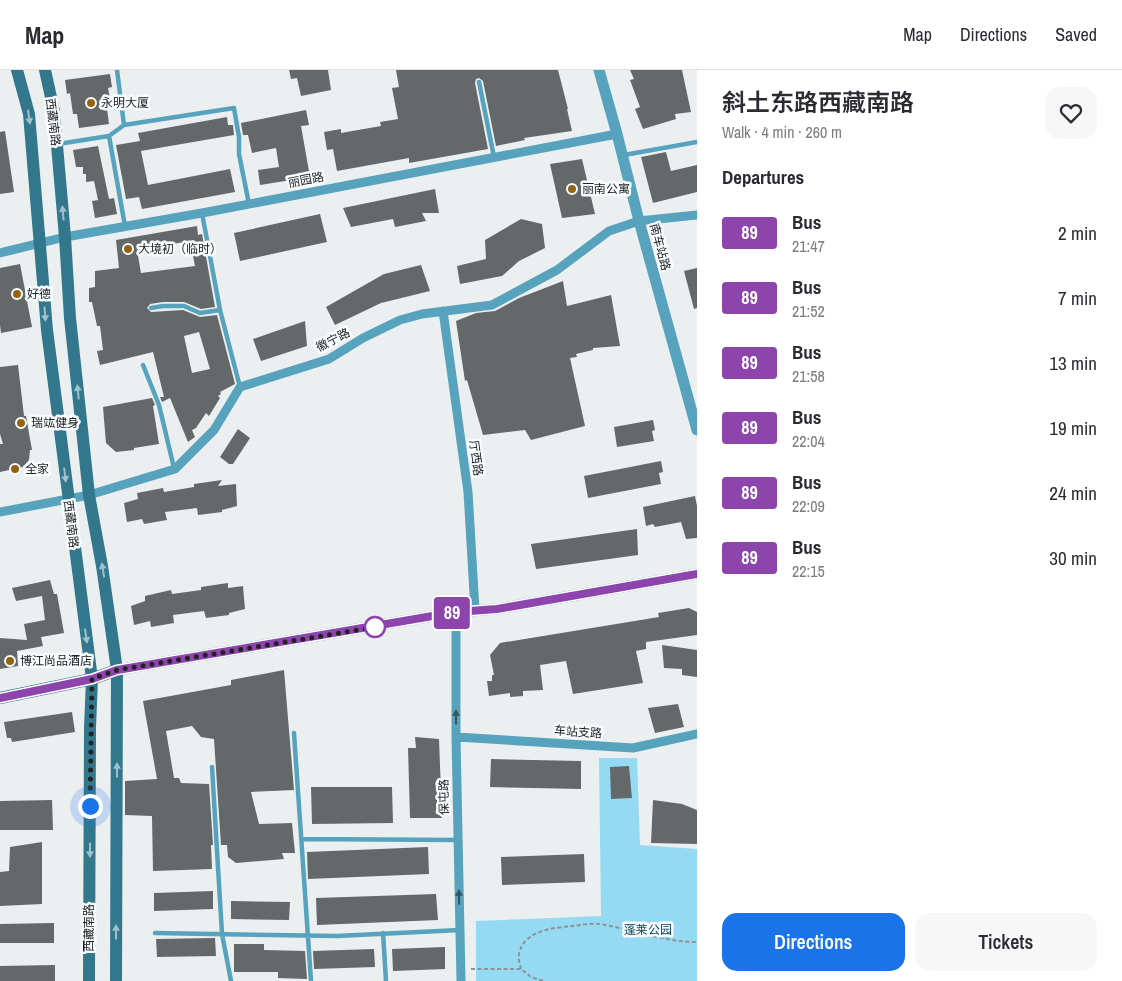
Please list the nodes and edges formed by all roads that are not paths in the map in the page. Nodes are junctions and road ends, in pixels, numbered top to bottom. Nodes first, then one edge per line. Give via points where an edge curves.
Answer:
1 (17, 70) edge
2 (45, 70) edge
3 (117, 70) edge
4 (599, 70) edge
5 (480, 82) dead end
6 (124, 125) junction
7 (617, 134) junction
8 (109, 136) junction
9 (697, 142) edge
10 (56, 144) junction
11 (623, 156) junction
12 (494, 157) junction
13 (249, 204) junction
14 (202, 213) junction
15 (697, 215) edge
16 (639, 221) junction
17 (125, 226) junction
18 (65, 237) junction
19 (40, 242) junction
20 (0, 253) edge
21 (151, 308) dead end
22 (220, 310) junction
23 (443, 311) junction
24 (143, 365) dead end
25 (240, 387) junction
26 (697, 430) edge
27 (175, 469) junction
28 (89, 494) junction
29 (68, 498) junction
30 (0, 512) edge
31 (697, 574) edge
32 (475, 610) junction
33 (456, 612) junction
34 (117, 670) junction
35 (92, 679) junction
36 (0, 698) edge
37 (294, 733) dead end
38 (697, 734) edge
39 (456, 737) junction
40 (212, 766) dead end
41 (301, 839) junction
42 (458, 840) junction
43 (460, 930) junction
44 (155, 933) dead end
45 (222, 934) junction
46 (383, 934) junction
47 (308, 935) junction
48 (89, 981) edge
49 (116, 981) edge
50 (230, 981) edge
51 (311, 981) edge
52 (386, 981) edge
53 (461, 981) edge

1 -> 19 main road, 西藏南路 via 30,114
2 - 10 main road, 西藏南路 via 54,111
3 - 6 lane
4 - 7 street, 南车站路
5 - 12 lane
6 - 8 lane
6 - 13 lane via 234,108
7 - 11 street, 南车站路
7 - 12 street, 丽园路
8 - 10 lane
8 - 17 lane
9 - 11 lane
18 -> 10 main road, 西藏南路
11 - 16 street, 南车站路
12 - 13 street, 丽园路
13 - 14 street, 丽园路
14 - 17 street, 丽园路
14 - 22 lane
15 - 16 street, 徽宁路
16 - 23 street, 徽宁路 via 610,231 557,270 492,305
16 - 26 street, 南车站路
17 - 18 street, 丽园路
18 - 19 street, 丽园路
28 -> 18 main road, 西藏南路 via 70,318
19 - 20 street, 丽园路
19 -> 29 main road, 西藏南路 via 47,330
21 - 22 lane via 184,306 200,313
22 - 25 lane
23 - 25 street, 徽宁路 via 400,320 329,358
23 - 32 street, 厅西路 via 468,492
24 - 27 lane via 159,405
25 - 27 street via 214,430
27 - 28 street
28 - 29 street
34 -> 28 main road, 西藏南路
29 - 30 street
29 -> 35 main road, 西藏南路
31 - 32 street via 497,609
32 - 33 street
33 - 34 street
39 -> 33 street, 保屯路
34 - 35 main road
49 -> 34 main road, 西藏南路
35 - 36 main road
35 -> 48 main road, 西藏南路
37 - 41 lane
38 - 39 street, 车站支路 via 633,748
39 - 42 street, 保屯路
40 - 45 lane
41 - 42 lane
41 - 47 lane
43 -> 42 street, 保屯路
43 - 46 lane
43 - 53 street, 保屯路
44 - 45 lane
45 - 47 lane
45 - 50 lane
46 - 47 lane
46 - 52 lane
47 - 51 lane

